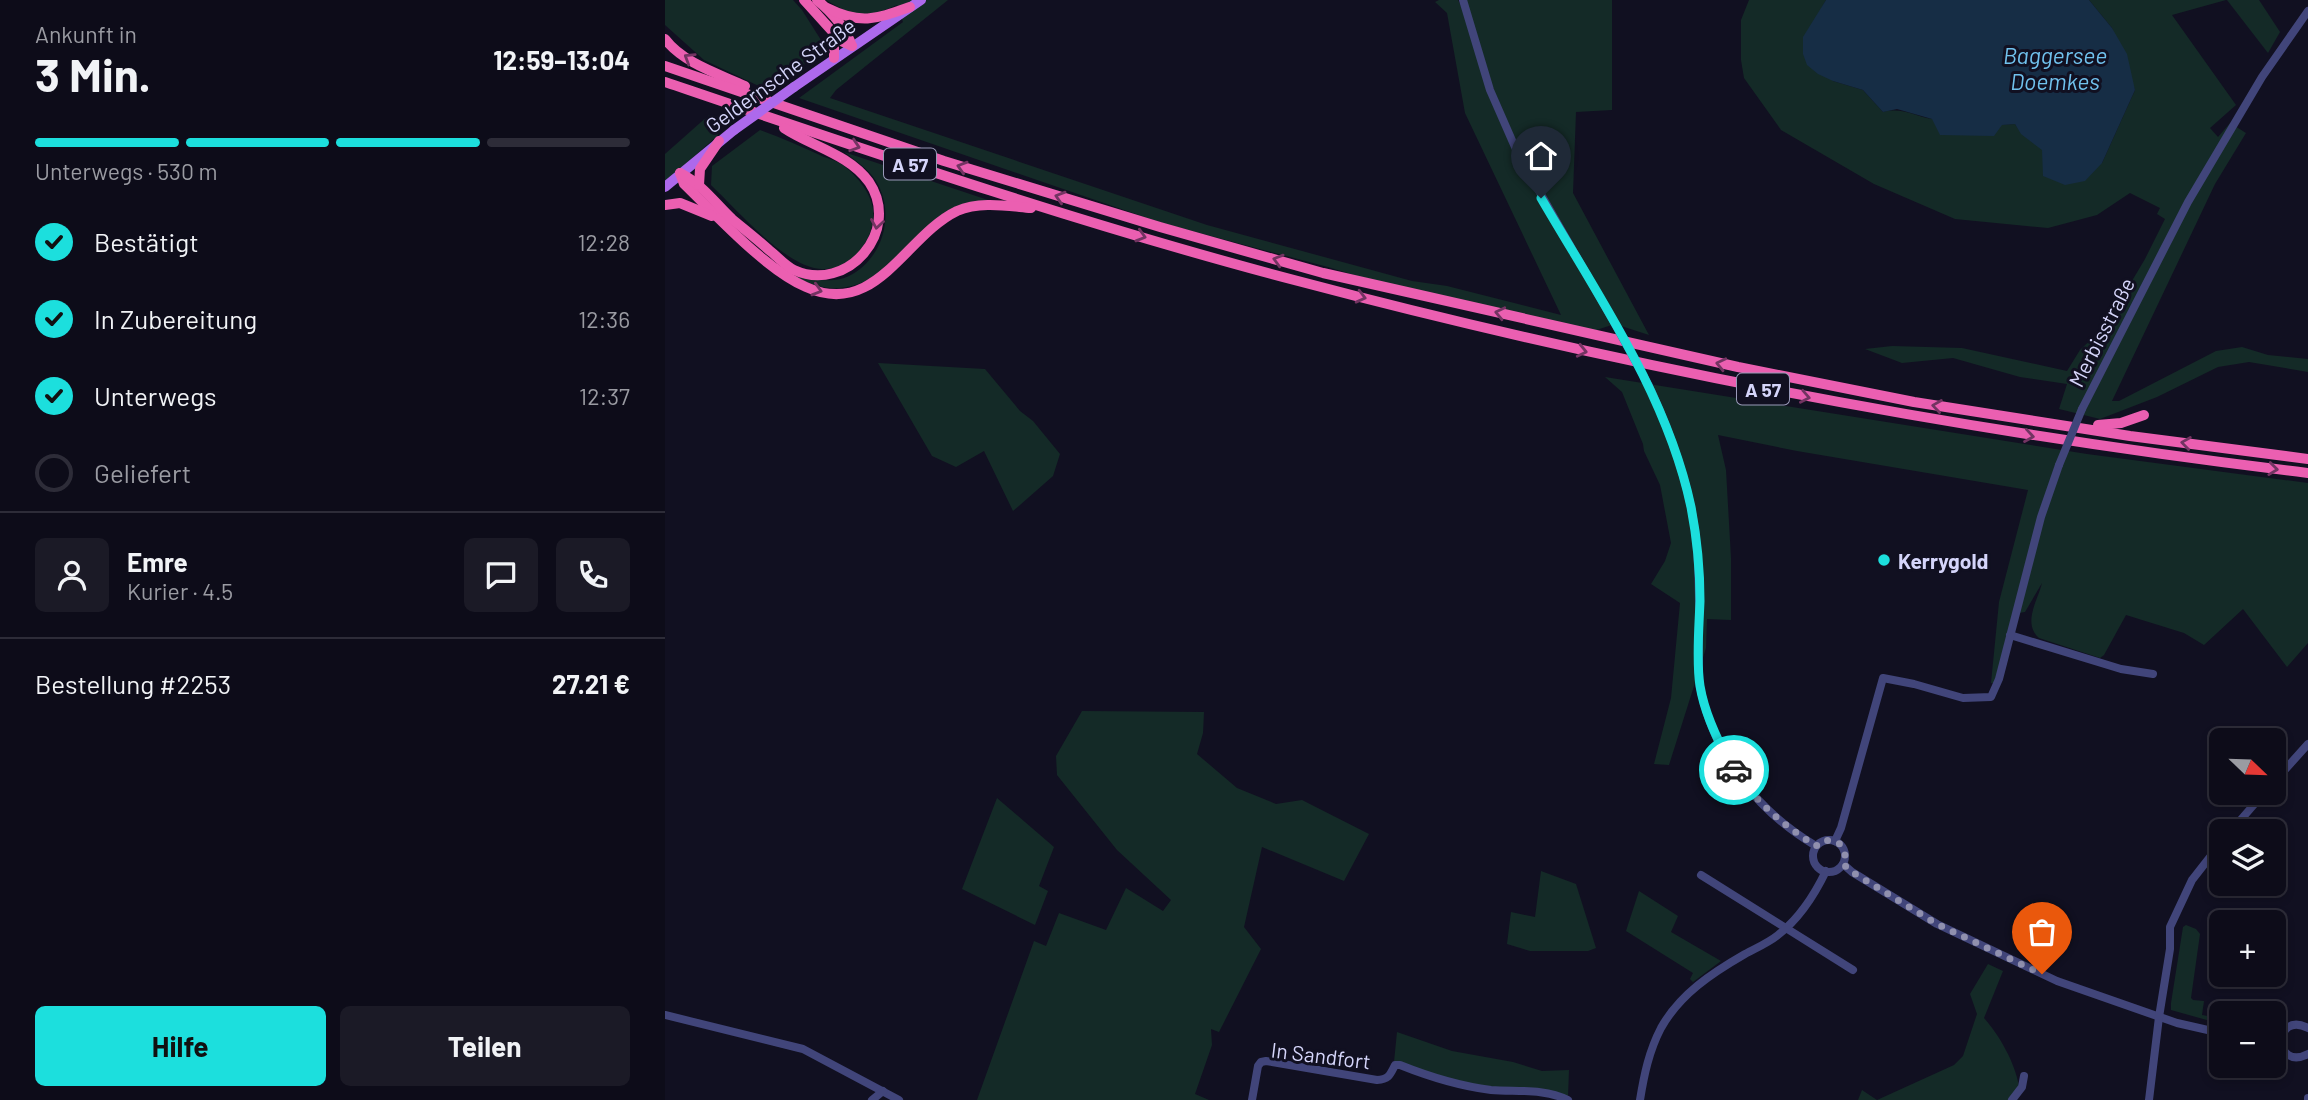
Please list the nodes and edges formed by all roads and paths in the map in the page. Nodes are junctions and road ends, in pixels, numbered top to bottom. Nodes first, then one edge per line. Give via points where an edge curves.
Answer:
1 (804, 0) edge
2 (817, 0) edge
3 (921, 0) edge
4 (1463, 0) edge
5 (910, 7) junction
6 (827, 8) junction
7 (2308, 11) edge
8 (834, 34) junction
9 (665, 40) edge
10 (852, 46) junction
11 (834, 58) junction
12 (665, 66) edge
13 (665, 82) edge
14 (758, 97) junction
15 (767, 117) junction
16 (719, 141) junction
17 (680, 173) junction
18 (699, 185) junction
19 (665, 187) edge
20 (665, 205) edge
21 (1052, 210) junction
22 (723, 222) junction
23 (2144, 415) dead end
24 (2029, 419) junction
25 (2308, 458) edge
26 (2308, 473) edge
27 (2010, 635) junction
28 (2153, 674) dead end
29 (2308, 744) edge
30 (2286, 769) edge
31 (2254, 805) edge
32 (2242, 819) edge
33 (1835, 841) junction
34 (1816, 846) junction
35 (2209, 858) edge
36 (1843, 864) junction
37 (1826, 871) junction
38 (1701, 876) dead end
39 (1785, 929) junction
40 (1853, 970) dead end
41 (665, 1015) edge
42 (2159, 1017) junction
43 (2308, 1028) edge
44 (2209, 1030) edge
45 (2286, 1031) edge
46 (2286, 1053) edge
47 (2307, 1058) edge
48 (2024, 1076) dead end
49 (883, 1091) junction
50 (872, 1100) edge
51 (899, 1100) edge
52 (1252, 1100) edge
53 (1567, 1100) edge
54 (1640, 1100) edge
55 (2012, 1100) edge
56 (2149, 1100) edge

1 - 8 highway
2 - 6 highway
3 - 5 main road, Geldernsche Straße
4 - 34 street, bridge via 1490,90 1518,154 1649,386 1672,439 1696,534 1700,685 1720,746 1756,799
5 - 6 highway via 859,20
5 - 10 main road, Geldernsche Straße
6 - 10 highway
7 - 27 street, Merbisstraße, bridge via 2262,77 2188,202 2082,409 2041,517
8 - 10 highway
8 - 11 highway
14 -> 9 highway via 682,55
10 - 11 main road, Geldernsche Straße
11 - 16 main road, Geldernsche Straße, bridge
12 - 14 highway, A 57
13 - 15 highway, A 57
24 -> 14 highway, A 57 via 1738,368 1323,273 944,162
15 -> 18 highway via 840,157 868,181 875,194 879,224 867,251 842,271 808,274 792,269
15 -> 21 highway, A 57
16 - 17 main road, Geldernsche Straße
16 - 18 highway via 700,169
17 - 18 highway
17 - 19 main road, Geldernsche Straße
17 - 22 highway via 684,184
20 - 22 highway via 691,206
22 -> 21 highway via 785,275 808,288 833,294 868,286 920,238 958,211 987,205
21 -> 26 highway, A 57 via 1295,281 1738,384 2116,449
23 - 24 highway via 2107,425
25 -> 24 highway, A 57
27 - 28 street via 2121,669
27 - 33 street, Merbisstraße via 1991,697 1963,698 1883,678
29 - 30 street
31 - 32 street
33 - 34 street via 1825,840
33 - 36 street via 1844,850
34 - 37 street via 1816,864
35 - 42 street via 2192,880 2170,927
36 - 37 street
36 - 42 street via 1978,945 2057,981
37 - 39 street via 1806,907
38 - 39 street
39 - 40 street
39 - 54 street via 1712,973 1676,1007 1650,1051
41 - 49 street via 803,1049
42 - 44 street
42 - 56 street
43 - 45 street via 2298,1024
46 - 47 street
48 - 55 street
49 - 50 street
49 - 51 street
52 - 53 street, In Sandfort via 1258,1066 1266,1061 1377,1080 1386,1079 1395,1065 1400,1065 1450,1083 1539,1091

